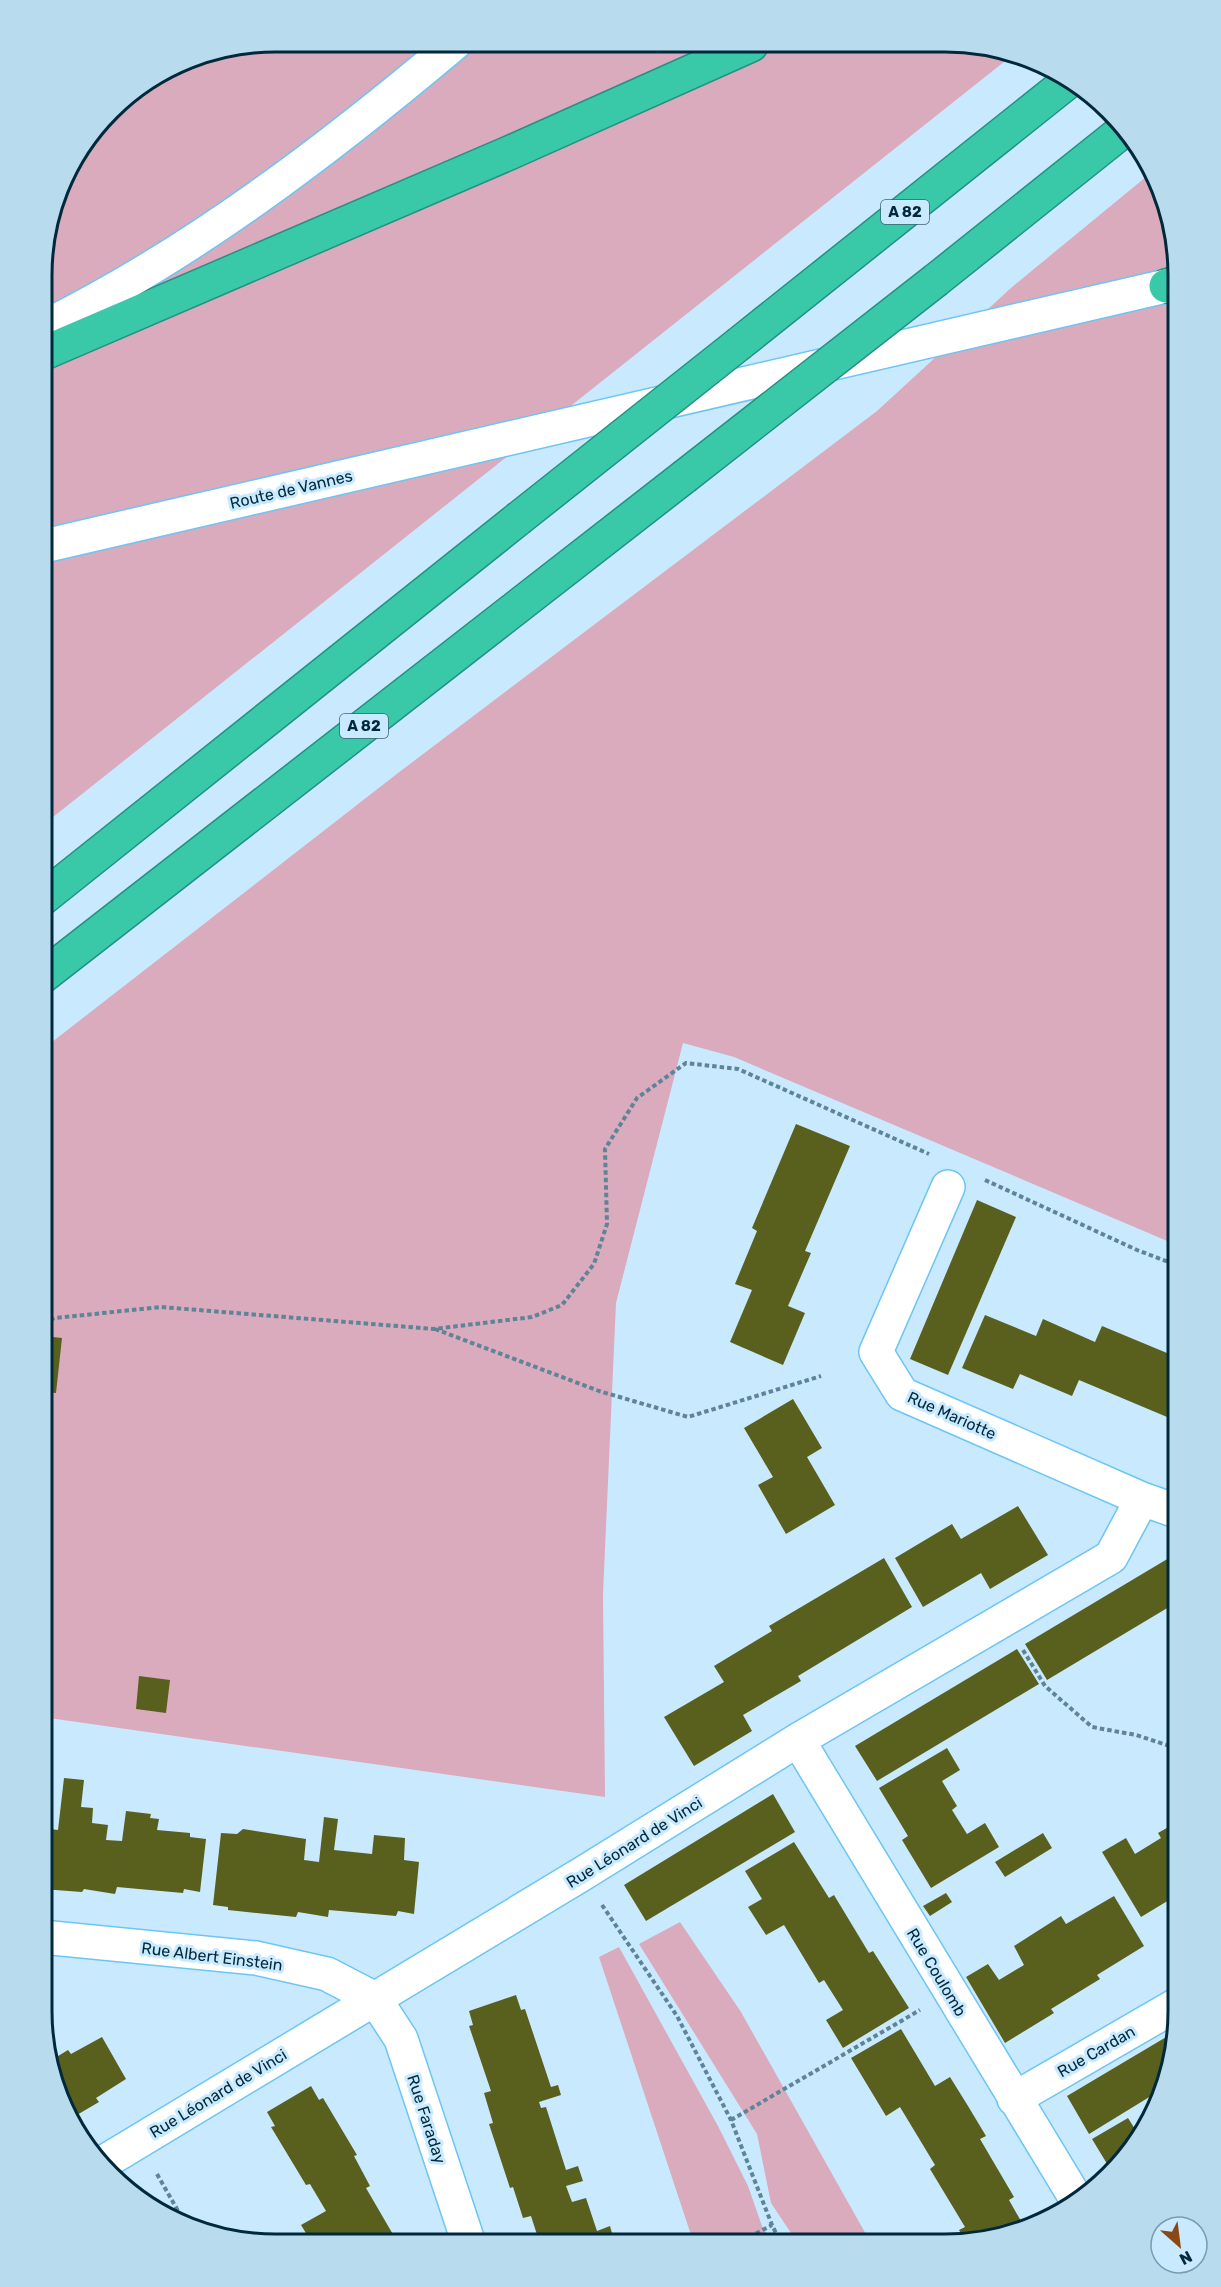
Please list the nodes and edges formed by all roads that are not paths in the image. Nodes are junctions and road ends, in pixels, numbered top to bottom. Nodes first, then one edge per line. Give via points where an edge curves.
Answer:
1 (444, 52) edge
2 (735, 52) edge
3 (1063, 86) edge
4 (1118, 135) edge
5 (1168, 285) edge
6 (52, 322) edge
7 (52, 350) edge
8 (52, 544) edge
9 (52, 891) edge
10 (52, 969) edge
11 (955, 1174) road end
12 (1142, 1499) junction
13 (1168, 1508) edge
14 (798, 1740) junction
15 (52, 1937) edge
16 (375, 1999) junction
17 (1168, 2010) edge
18 (1014, 2099) junction
19 (109, 2159) edge
20 (1073, 2194) edge
21 (466, 2234) edge

1 - 6 street via 317,154 232,215 170,256
2 - 7 highway
3 - 9 highway, A 82, bridge
4 - 10 highway, A 82, bridge
5 - 8 street, Route de Vannes
11 - 12 street, Rue Mariotte via 876,1352 902,1394
12 - 13 street, Rue Mariotte
12 - 14 street, Rue Léonard de Vinci via 1111,1557
14 - 16 street, Rue Léonard de Vinci
14 - 18 street, Rue Coulomb
15 - 16 street, Rue Albert Einstein via 256,1958 327,1974
16 - 19 street, Rue Léonard de Vinci
16 - 21 street, Rue Faraday via 401,2040
17 - 18 street, Rue Cardan
18 - 20 street, Rue Coulomb

